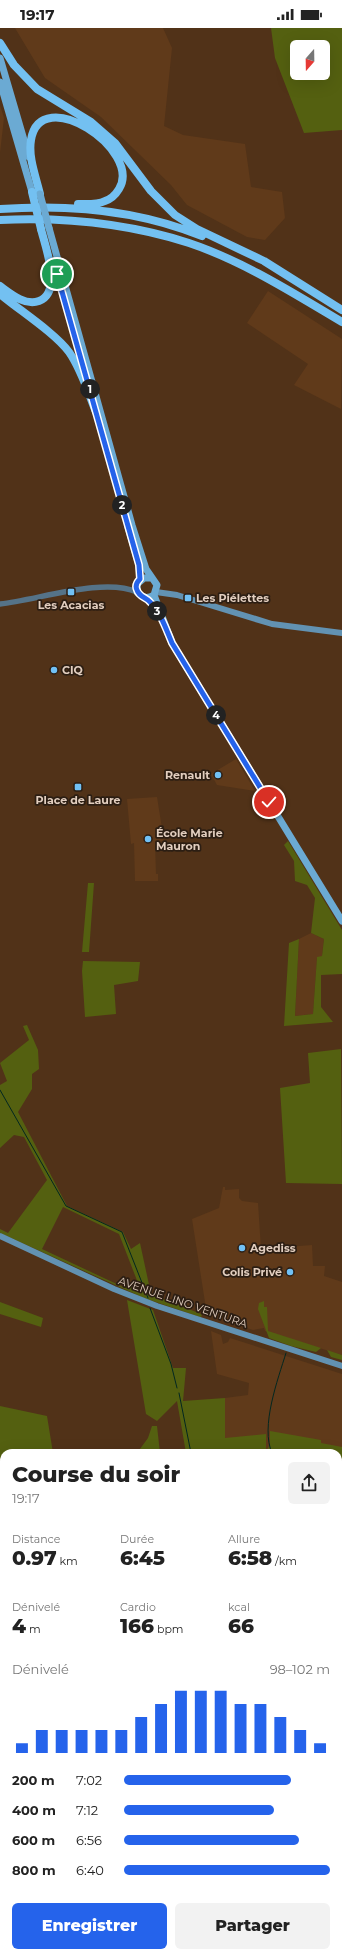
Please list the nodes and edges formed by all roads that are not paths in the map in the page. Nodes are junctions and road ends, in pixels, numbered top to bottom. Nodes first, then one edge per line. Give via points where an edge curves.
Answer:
1 (0, 43) edge
2 (0, 58) edge
3 (0, 82) edge
4 (34, 192) junction
5 (0, 207) edge
6 (0, 220) edge
7 (0, 225) edge
8 (44, 228) junction
9 (143, 230) junction
10 (0, 286) edge
11 (0, 294) edge
12 (342, 310) edge
13 (342, 322) edge
14 (96, 412) junction
15 (139, 580) junction
16 (153, 580) junction
17 (119, 587) junction
18 (137, 592) junction
19 (152, 595) junction
20 (177, 595) junction
21 (0, 604) edge
22 (342, 633) edge
23 (342, 921) edge
24 (0, 1236) edge
25 (342, 1366) edge

1 - 12 highway via 14,65 37,89 91,122 115,143 151,191 175,215 264,261
2 - 4 main road
3 - 4 main road
4 - 5 highway via 30,145 33,132 45,120 62,117 83,125 110,148 123,172 118,191 105,202
4 - 8 highway, bridge
5 - 12 highway via 32,206 107,211 178,228 241,253
6 - 9 highway via 58,218
7 - 9 highway via 52,221
8 - 10 highway via 50,269 51,286 48,294 40,300 27,302
8 - 14 main road
8 - 16 main road via 146,569
9 - 13 highway via 190,243 234,262
11 - 14 highway via 68,352 75,362
14 - 15 main road via 137,558
15 - 16 main road
15 - 17 street
15 - 18 main road
16 - 19 main road
16 - 20 main road
17 - 18 street
17 - 21 street
18 - 19 main road via 139,595
19 - 20 main road
19 - 23 main road via 172,643
20 - 22 main road via 272,624
24 - 25 main road, AVENUE LINO VENTURA via 157,1306

